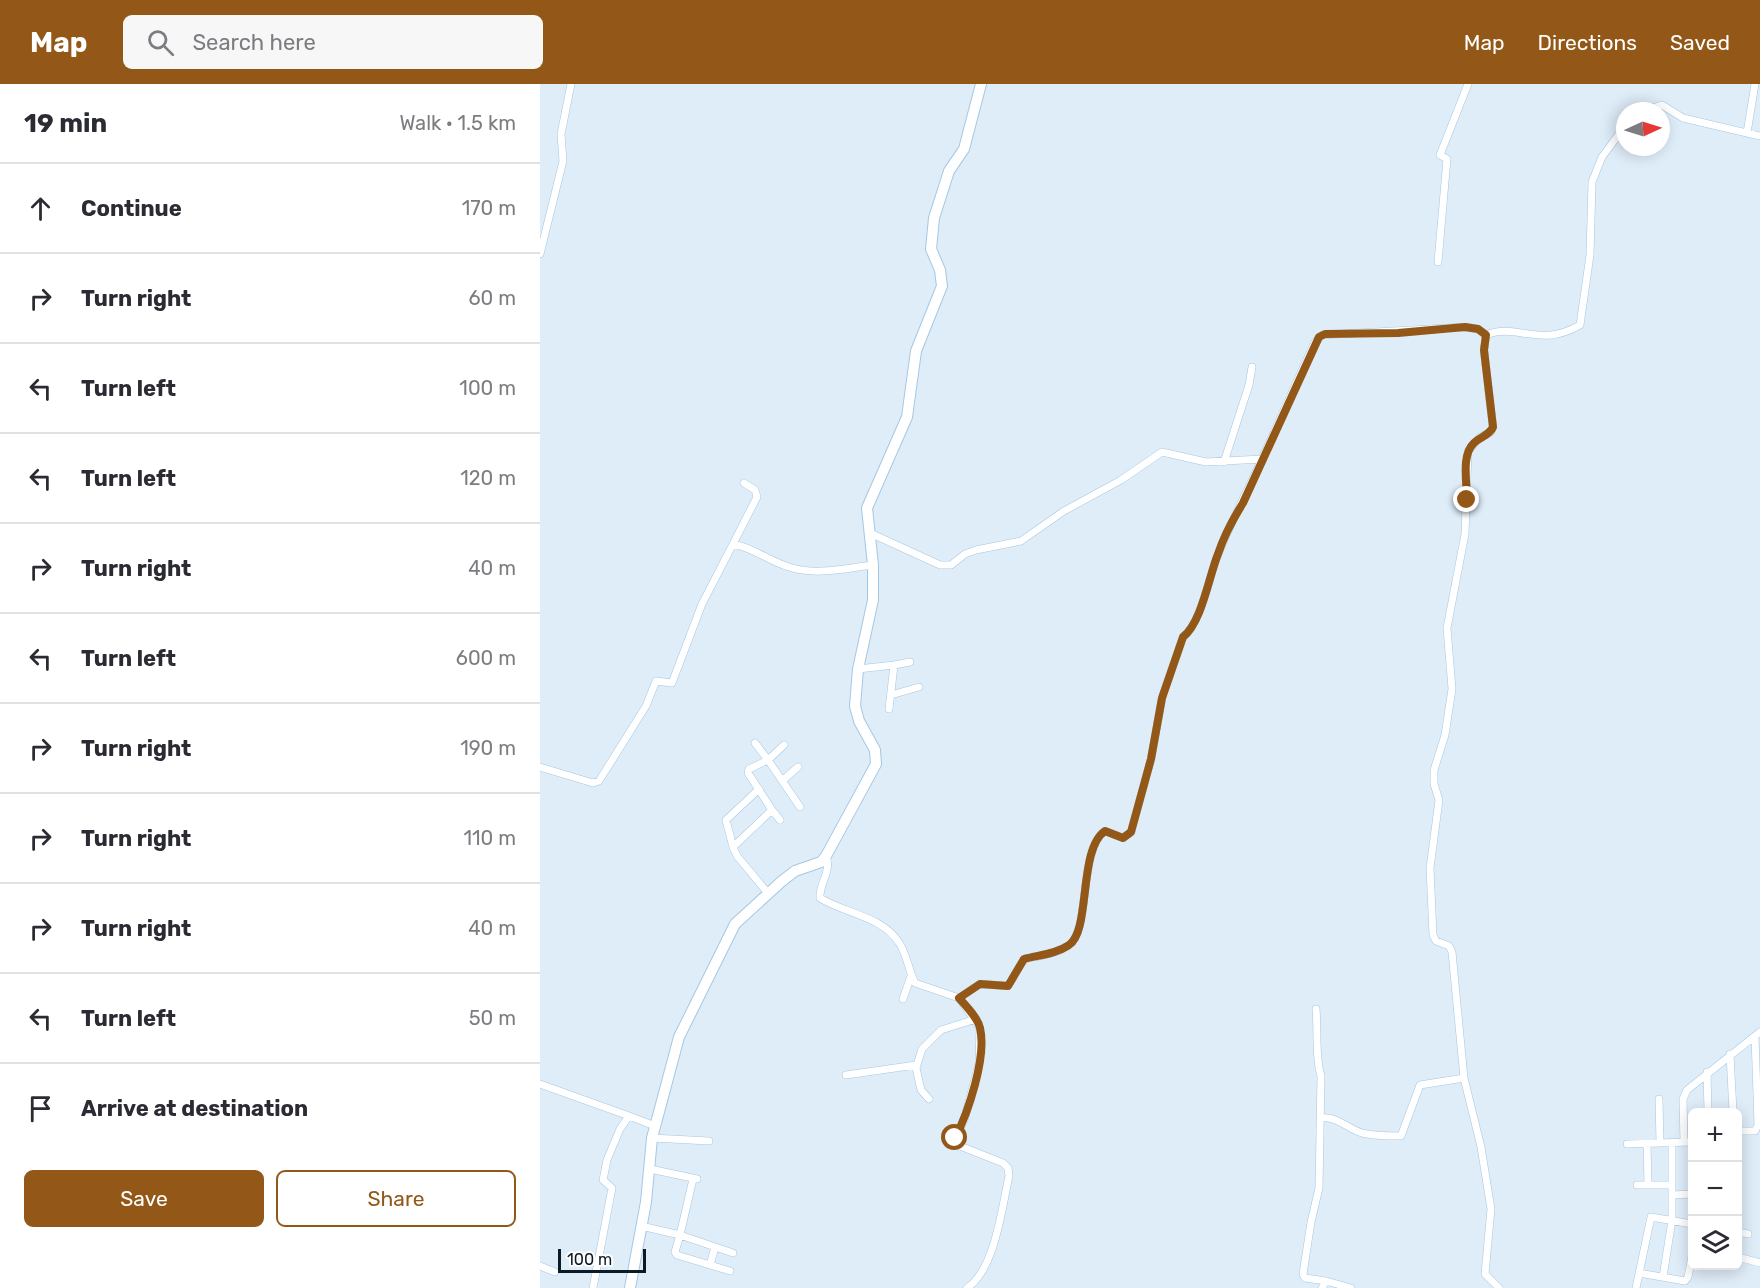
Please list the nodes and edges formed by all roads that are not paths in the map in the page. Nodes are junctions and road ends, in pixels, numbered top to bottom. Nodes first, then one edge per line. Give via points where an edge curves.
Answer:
1 (571, 84) edge
2 (981, 84) edge
3 (1468, 84) edge
4 (1755, 84) edge
5 (1670, 110) edge
6 (1748, 133) junction
7 (1760, 136) edge
8 (1616, 138) edge
9 (540, 254) edge
10 (1438, 262) dead end
11 (1486, 335) junction
12 (1252, 367) dead end
13 (1262, 459) junction
14 (1224, 462) junction
15 (744, 483) dead end
16 (870, 533) junction
17 (733, 544) junction
18 (873, 565) junction
19 (910, 662) dead end
20 (894, 665) junction
21 (858, 669) junction
22 (919, 687) dead end
23 (891, 695) junction
24 (889, 709) dead end
25 (754, 743) dead end
26 (784, 746) dead end
27 (768, 760) junction
28 (540, 767) edge
29 (798, 767) dead end
30 (783, 780) junction
31 (759, 789) junction
32 (800, 807) dead end
33 (772, 810) junction
34 (780, 820) dead end
35 (733, 847) junction
36 (826, 856) junction
37 (768, 893) junction
38 (911, 976) junction
39 (959, 998) junction
40 (903, 999) dead end
41 (1316, 1009) dead end
42 (976, 1019) junction
43 (1757, 1034) edge
44 (1730, 1054) junction
45 (916, 1065) junction
46 (1707, 1072) junction
47 (846, 1075) dead end
48 (1464, 1078) junction
49 (540, 1084) edge
50 (929, 1099) dead end
51 (1659, 1099) dead end
52 (1708, 1108) edge
53 (1733, 1108) edge
54 (629, 1116) junction
55 (1322, 1118) junction
56 (1759, 1125) edge
57 (655, 1126) junction
58 (1742, 1131) edge
59 (652, 1138) junction
60 (709, 1141) dead end
61 (1672, 1142) junction
62 (1684, 1142) junction
63 (1688, 1142) edge
64 (1660, 1143) junction
65 (1627, 1144) dead end
66 (1647, 1144) junction
67 (650, 1169) junction
68 (1648, 1184) junction
69 (1637, 1185) dead end
70 (1672, 1185) junction
71 (1688, 1194) edge
72 (1673, 1195) junction
73 (1672, 1220) junction
74 (1688, 1223) edge
75 (641, 1226) junction
76 (1742, 1233) edge
77 (1748, 1234) dead end
78 (680, 1235) junction
79 (715, 1247) junction
80 (733, 1253) dead end
81 (1742, 1258) edge
82 (1760, 1263) edge
83 (710, 1265) junction
84 (540, 1266) edge
85 (1689, 1270) edge
86 (730, 1271) dead end
87 (555, 1272) dead end
88 (1639, 1273) junction
89 (1663, 1277) junction
90 (1324, 1284) edge
91 (593, 1288) edge
92 (630, 1288) edge
93 (967, 1288) edge
94 (1351, 1288) edge
95 (1499, 1288) edge
96 (1636, 1288) edge

1 - 9 street via 561,134 563,161
2 - 16 main road via 964,149 949,171 934,218 931,249 942,286 916,351 903,431 869,500
3 - 10 street via 1440,155 1447,159
4 - 6 street
5 - 6 street via 1683,118
6 - 7 street
8 - 11 street via 1602,157 1592,182 1590,255 1580,325 1551,337 1503,331
11 - 13 street via 1465,327 1322,335 1315,342
11 - 48 street via 1484,350 1493,427 1468,451 1465,534 1447,628 1452,689 1445,735 1434,770 1439,800 1430,868 1434,938 1452,952
12 - 14 street
13 - 14 street
13 - 39 street via 1217,555 1189,632 1183,637 1162,698 1151,759 1131,832 1123,838 1105,831 1100,835 1090,862 1077,936 1053,953 1024,959 1008,986 980,984
14 - 16 street via 1162,452 1021,542 976,550 946,566
15 - 17 street via 757,496
16 - 18 main road
17 - 18 street via 789,567 816,572
17 - 28 street via 702,604 672,683 656,681 646,705 599,781 593,783
18 - 21 main road via 873,600
19 - 20 street
20 - 21 street
20 - 23 street
21 - 36 main road via 856,715 875,750 876,764
22 - 23 street
23 - 24 street
25 - 27 street
26 - 27 street
27 - 30 street
27 - 31 street via 748,771
29 - 30 street
30 - 32 street
31 - 33 street
31 - 35 street via 726,820
33 - 34 street
33 - 35 street
35 - 37 street
36 - 37 main road via 812,867 795,871
36 - 38 street via 829,864 820,897 894,934
37 - 57 main road via 735,924 711,969 679,1037
38 - 39 street via 915,983
38 - 40 street
39 - 42 street
41 - 55 street via 1316,1064 1321,1076
42 - 45 street via 937,1032 922,1049
42 - 93 street via 980,1028 979,1064 964,1121 955,1138 960,1146 1003,1163 1009,1176 994,1242 982,1272
43 - 44 street
43 - 56 street
44 - 46 street
44 - 53 street
45 - 47 street
45 - 50 street via 921,1090
46 - 52 street
46 - 62 street via 1684,1094
48 - 55 street via 1420,1085 1401,1136 1364,1134 1334,1118
48 - 95 street via 1491,1209 1485,1274
49 - 54 street
51 - 64 street
54 - 57 street
54 - 91 street via 607,1160 603,1180 612,1188
55 - 90 street via 1319,1188 1303,1274
56 - 58 street via 1755,1131
57 - 59 main road
59 - 60 street
59 - 67 main road
61 - 62 street
61 - 64 street
61 - 70 street
62 - 63 street
64 - 66 street
65 - 66 street
66 - 68 street
67 - 75 main road
67 - 78 street via 695,1179
68 - 69 street
68 - 70 street
70 - 72 street
71 - 72 street
72 - 73 street
73 - 74 street
73 - 88 street via 1656,1216 1648,1220
73 - 89 street
75 - 78 street
75 - 92 main road
76 - 77 street
78 - 79 street
78 - 83 street via 675,1254
79 - 80 street
79 - 83 street
81 - 82 street
83 - 86 street
84 - 87 street
85 - 89 street via 1687,1280
88 - 89 street
88 - 96 street
90 - 94 street

